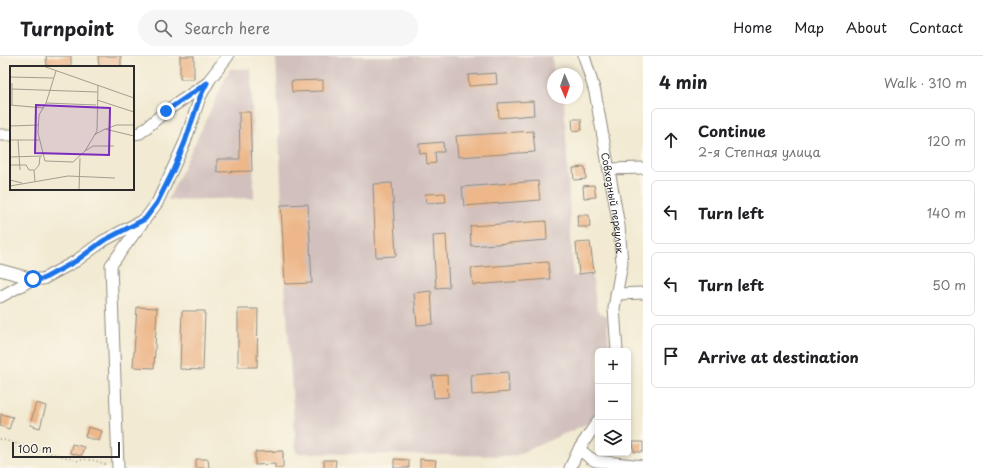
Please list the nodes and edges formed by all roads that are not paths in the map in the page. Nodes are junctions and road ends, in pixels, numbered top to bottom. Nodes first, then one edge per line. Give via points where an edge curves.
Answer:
1 (228, 56) edge
2 (584, 56) edge
3 (207, 83) junction
4 (134, 134) edge
5 (643, 168) edge
6 (609, 169) junction
7 (145, 219) junction
8 (0, 270) edge
9 (33, 279) junction
10 (643, 293) edge
11 (616, 294) junction
12 (0, 298) edge
13 (617, 348) edge
14 (595, 425) edge
15 (579, 449) junction
16 (643, 466) edge
17 (118, 468) edge
18 (570, 468) edge

1 - 3 street
2 - 6 street, Совхозный переулок via 595,92
3 - 4 street via 166,111 140,133
3 - 7 street via 172,173 157,203
5 - 6 street
6 - 11 street, Совхозный переулок via 619,226 622,263
7 - 9 street via 103,241 76,261 43,279
7 - 17 street via 111,265
8 - 9 street
9 - 12 street
10 - 11 street
11 - 13 street, Совхозный переулок via 614,308
14 - 15 street
15 - 16 street via 596,461
15 - 18 street

